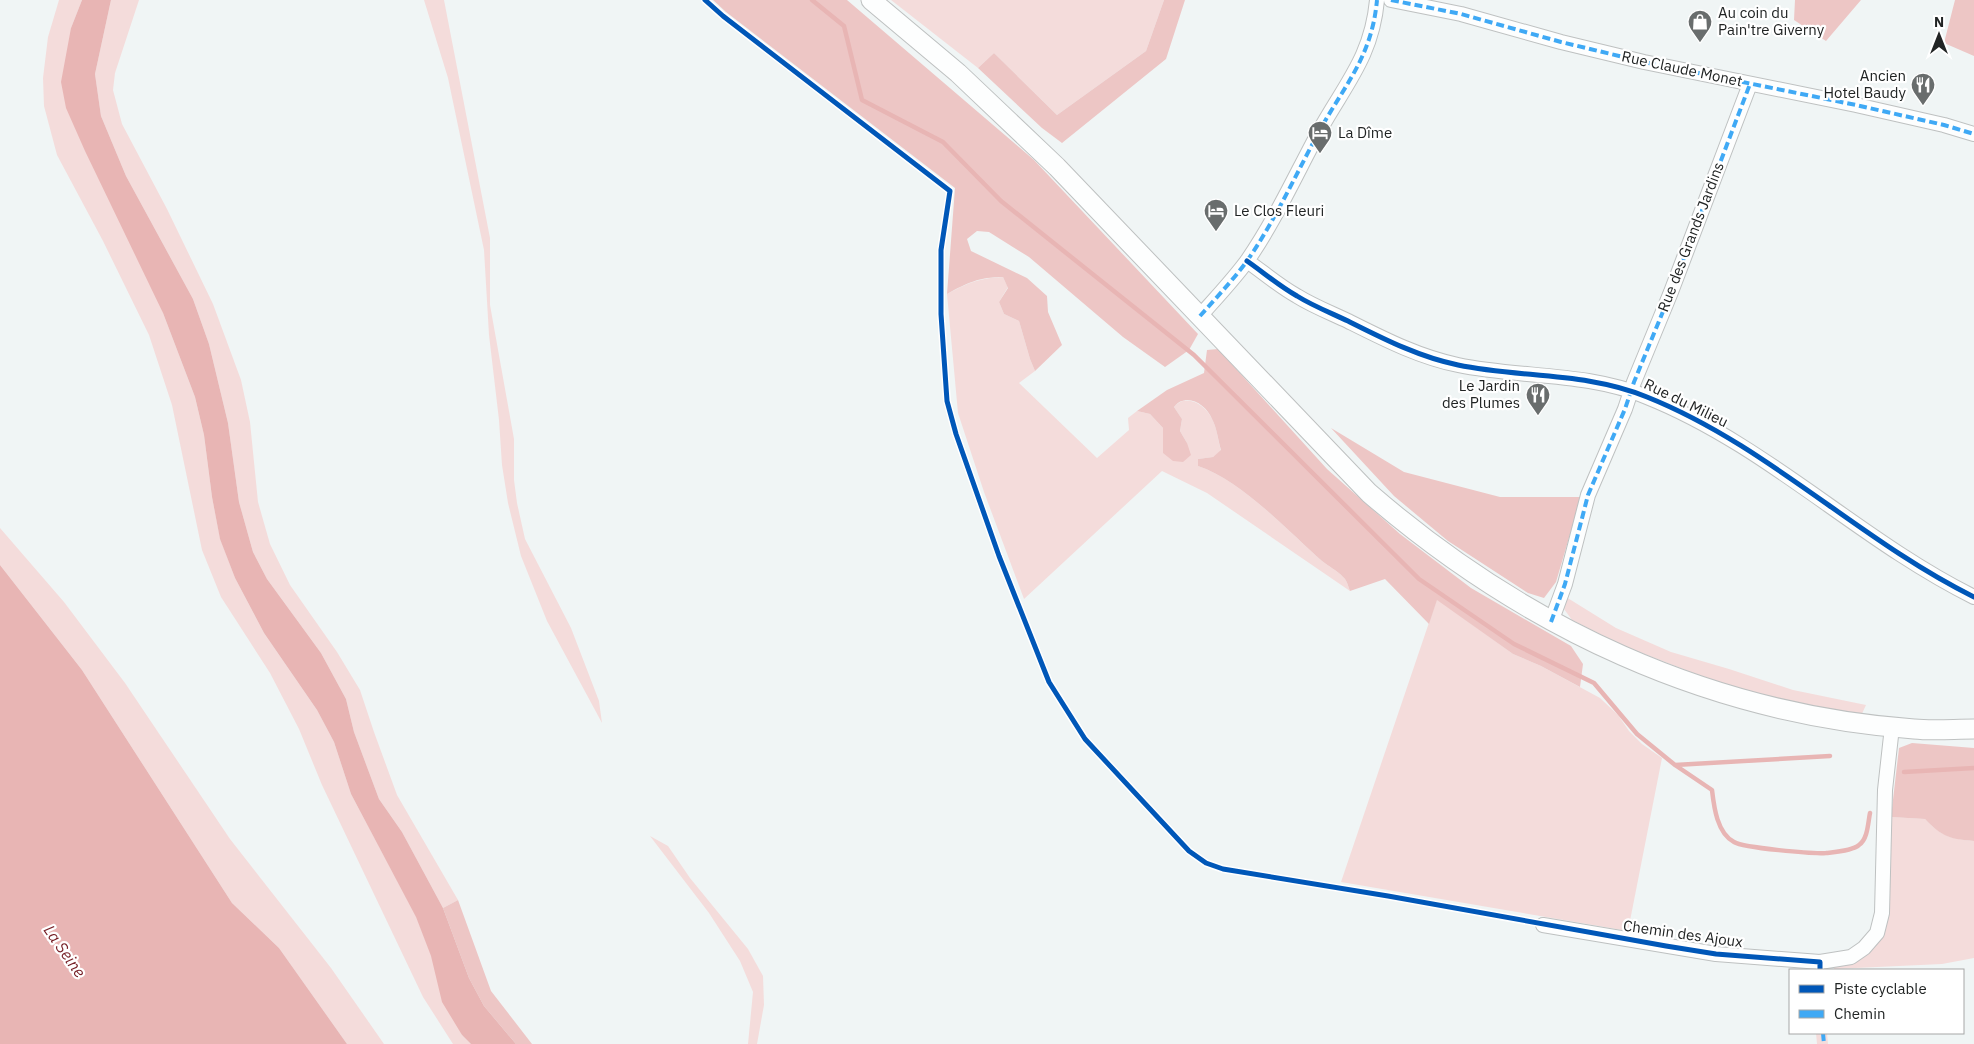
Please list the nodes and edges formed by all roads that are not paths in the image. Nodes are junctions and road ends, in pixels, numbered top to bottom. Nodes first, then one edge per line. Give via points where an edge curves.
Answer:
1 (871, 0) edge
2 (1377, 0) edge
3 (1390, 0) edge
4 (1750, 84) junction
5 (1974, 134) edge
6 (1247, 261) junction
7 (1200, 316) junction
8 (1631, 391) junction
9 (1974, 597) edge
10 (1551, 622) junction
11 (1892, 727) junction
12 (1916, 729) junction
13 (1974, 729) edge
14 (1974, 737) edge
15 (1543, 924) dead end

1 - 7 main road via 951,67 1032,142
2 - 6 street via 1372,36 1365,53
3 - 4 street, Rue Claude Monet via 1461,14 1644,62
4 - 5 street, Rue Claude Monet via 1856,105
4 - 8 street, Rue des Grands Jardins
6 - 7 street
6 - 8 street, Rue du Milieu via 1296,296 1411,352 1459,365 1600,383
7 - 10 main road via 1369,493 1455,562
8 - 9 street, Rue du Milieu via 1719,431 1922,570
8 - 10 street, Rue des Grands Jardins via 1588,495 1565,584
10 - 11 main road via 1663,673 1701,686 1808,715
11 - 12 main road
11 - 15 street, Chemin des Ajoux via 1886,790 1882,913 1877,933 1851,957 1820,962 1716,954
12 - 13 main road
12 - 14 main road

